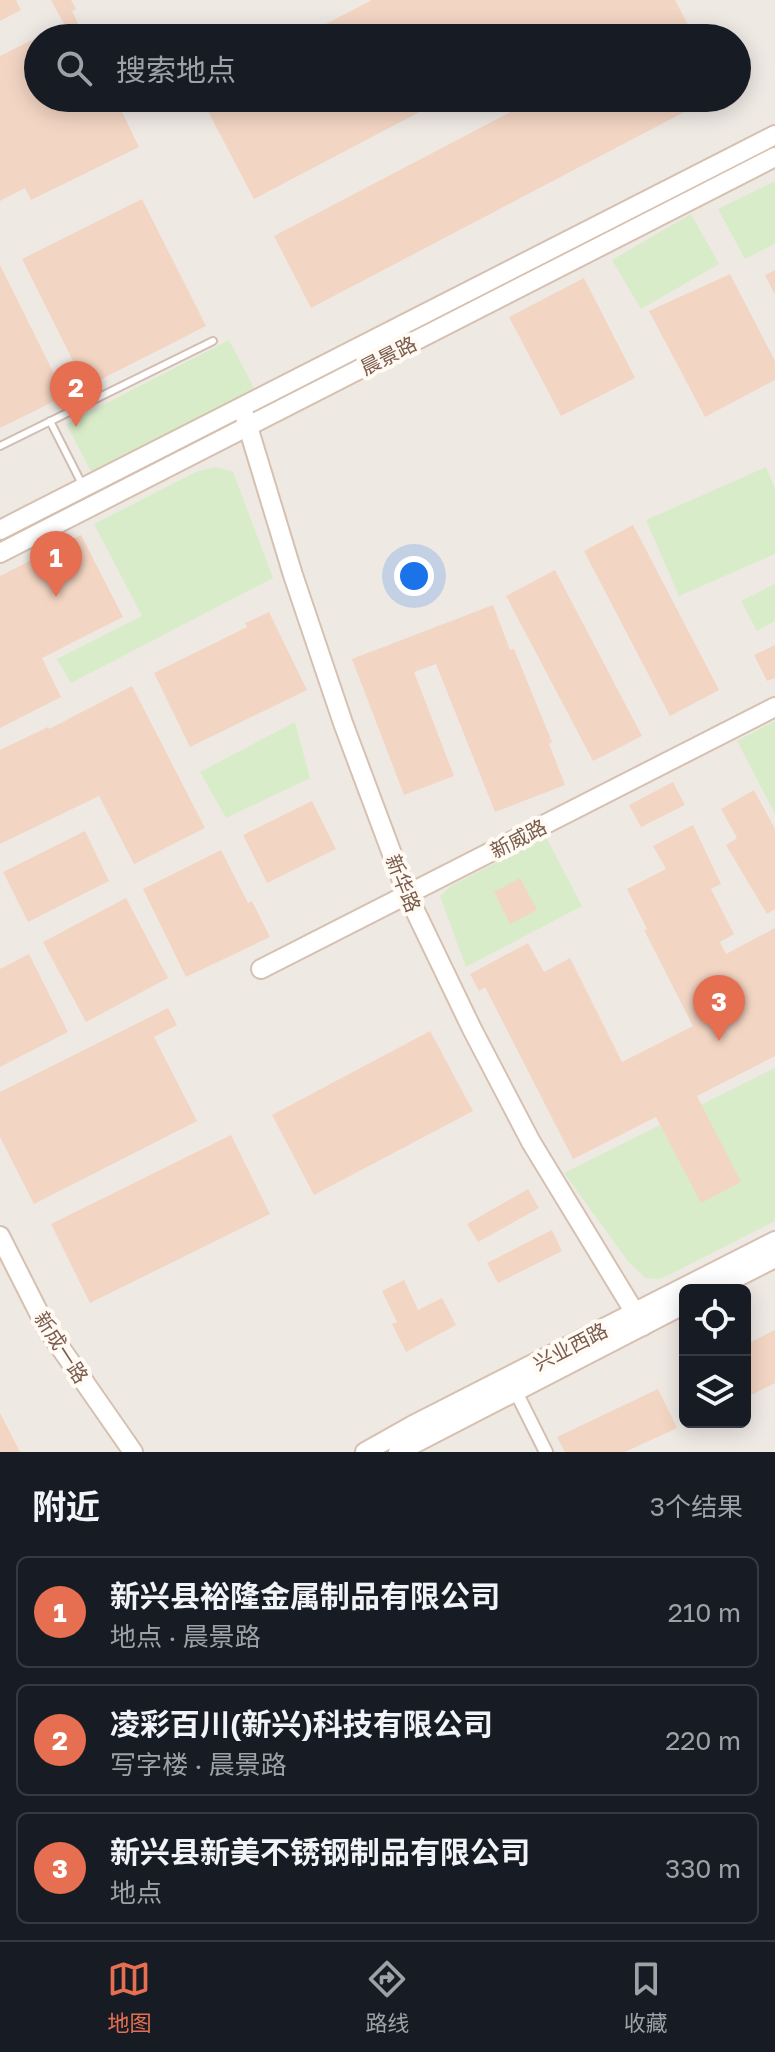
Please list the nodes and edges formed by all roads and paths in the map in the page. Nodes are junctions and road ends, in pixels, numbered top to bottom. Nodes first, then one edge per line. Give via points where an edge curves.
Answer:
1 (775, 135) edge
2 (775, 157) edge
3 (213, 341) dead end
4 (242, 407) junction
5 (50, 421) junction
6 (247, 427) junction
7 (0, 446) edge
8 (84, 487) junction
9 (0, 530) edge
10 (0, 553) edge
11 (775, 707) edge
12 (407, 894) junction
13 (261, 969) dead end
14 (0, 1236) edge
15 (775, 1241) edge
16 (775, 1258) edge
17 (0, 1259) edge
18 (724, 1284) edge
19 (679, 1306) edge
20 (639, 1319) junction
21 (516, 1392) junction
22 (121, 1452) edge
23 (133, 1452) edge
24 (365, 1452) edge
25 (398, 1452) edge
26 (546, 1452) edge

1 - 4 street, 晨景路
2 - 6 street, 晨景路
3 - 5 lane
4 - 6 street, 新华路
4 - 8 street, 晨景路
5 - 7 lane
5 - 8 lane
6 - 10 street, 晨景路
6 - 12 street, 新华路 via 343,723
8 - 9 street, 晨景路
11 - 12 street, 新威路
12 - 13 street, 新威路
12 - 20 street, 新华路 via 531,1142
14 - 23 street, 新成一路 via 46,1327
15 - 20 street, 兴业西路
16 - 18 street
17 - 22 street, 新成一路 via 38,1333
19 - 20 street, 兴业西路
20 - 21 street, 兴业西路
20 - 24 street, 兴业西路
21 - 25 street, 兴业西路
21 - 26 street

